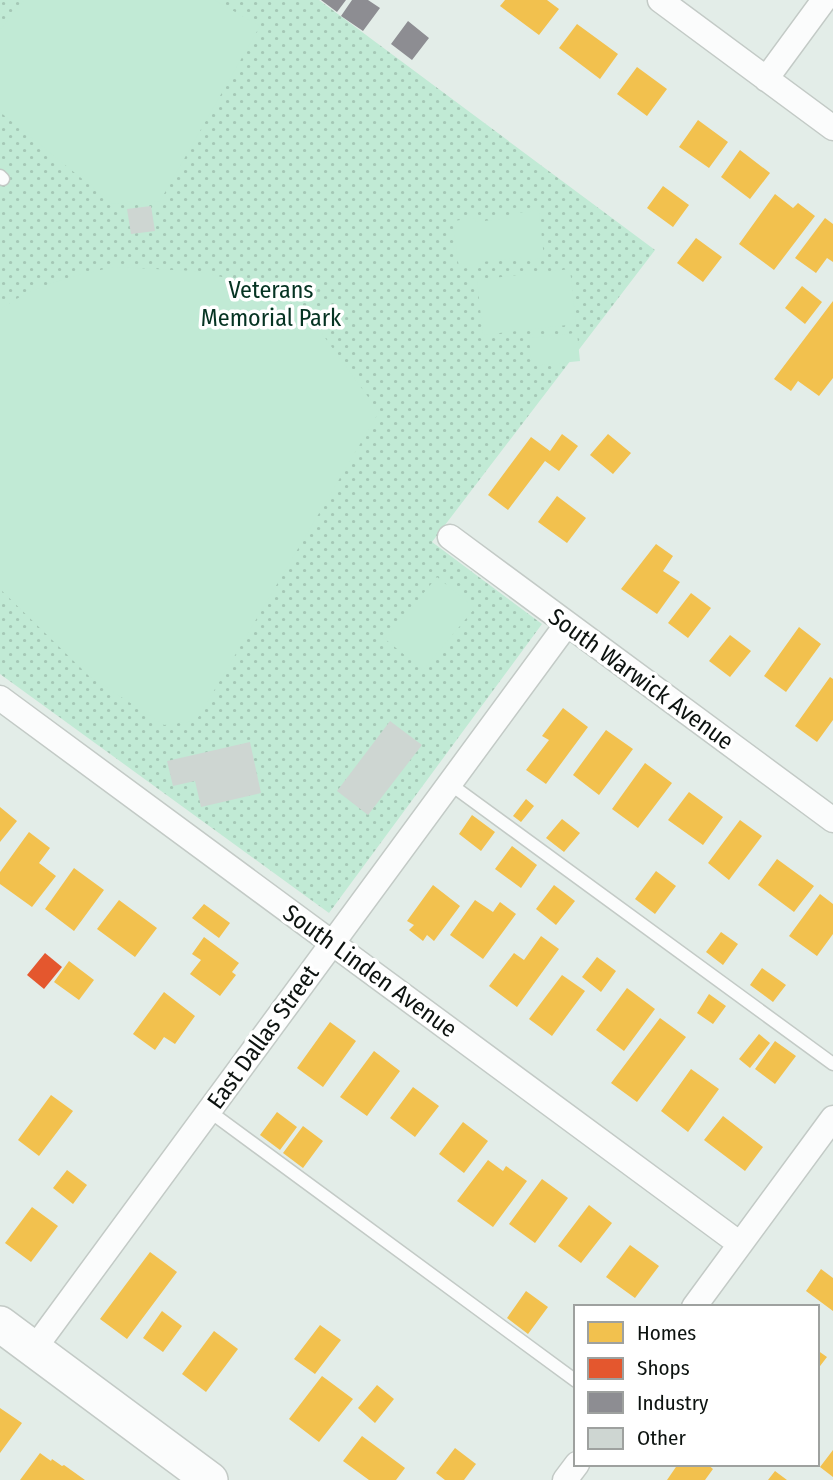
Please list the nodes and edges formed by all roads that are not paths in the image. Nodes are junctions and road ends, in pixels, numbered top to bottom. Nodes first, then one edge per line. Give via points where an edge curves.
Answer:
1 (660, 0) edge
2 (824, 0) edge
3 (766, 79) junction
4 (833, 128) edge
5 (450, 537) dead end
6 (567, 624) junction
7 (0, 698) edge
8 (450, 783) junction
9 (833, 820) edge
10 (332, 943) junction
11 (833, 1064) edge
12 (209, 1111) junction
13 (833, 1118) edge
14 (740, 1244) junction
15 (695, 1305) edge
16 (0, 1324) edge
17 (34, 1349) junction
18 (574, 1380) edge
19 (210, 1480) edge

1 - 3 street
2 - 3 street
3 - 4 street
5 - 6 street, South Warwick Avenue
6 - 8 street, East Dallas Street
6 - 9 street, South Warwick Avenue
7 - 10 street, South Linden Avenue
8 - 10 street, East Dallas Street
8 - 11 lane
10 - 12 street, East Dallas Street
10 - 14 street, South Linden Avenue
12 - 17 street, East Dallas Street
12 - 18 lane
13 - 14 street
14 - 15 street
16 - 17 main road
17 - 19 main road

